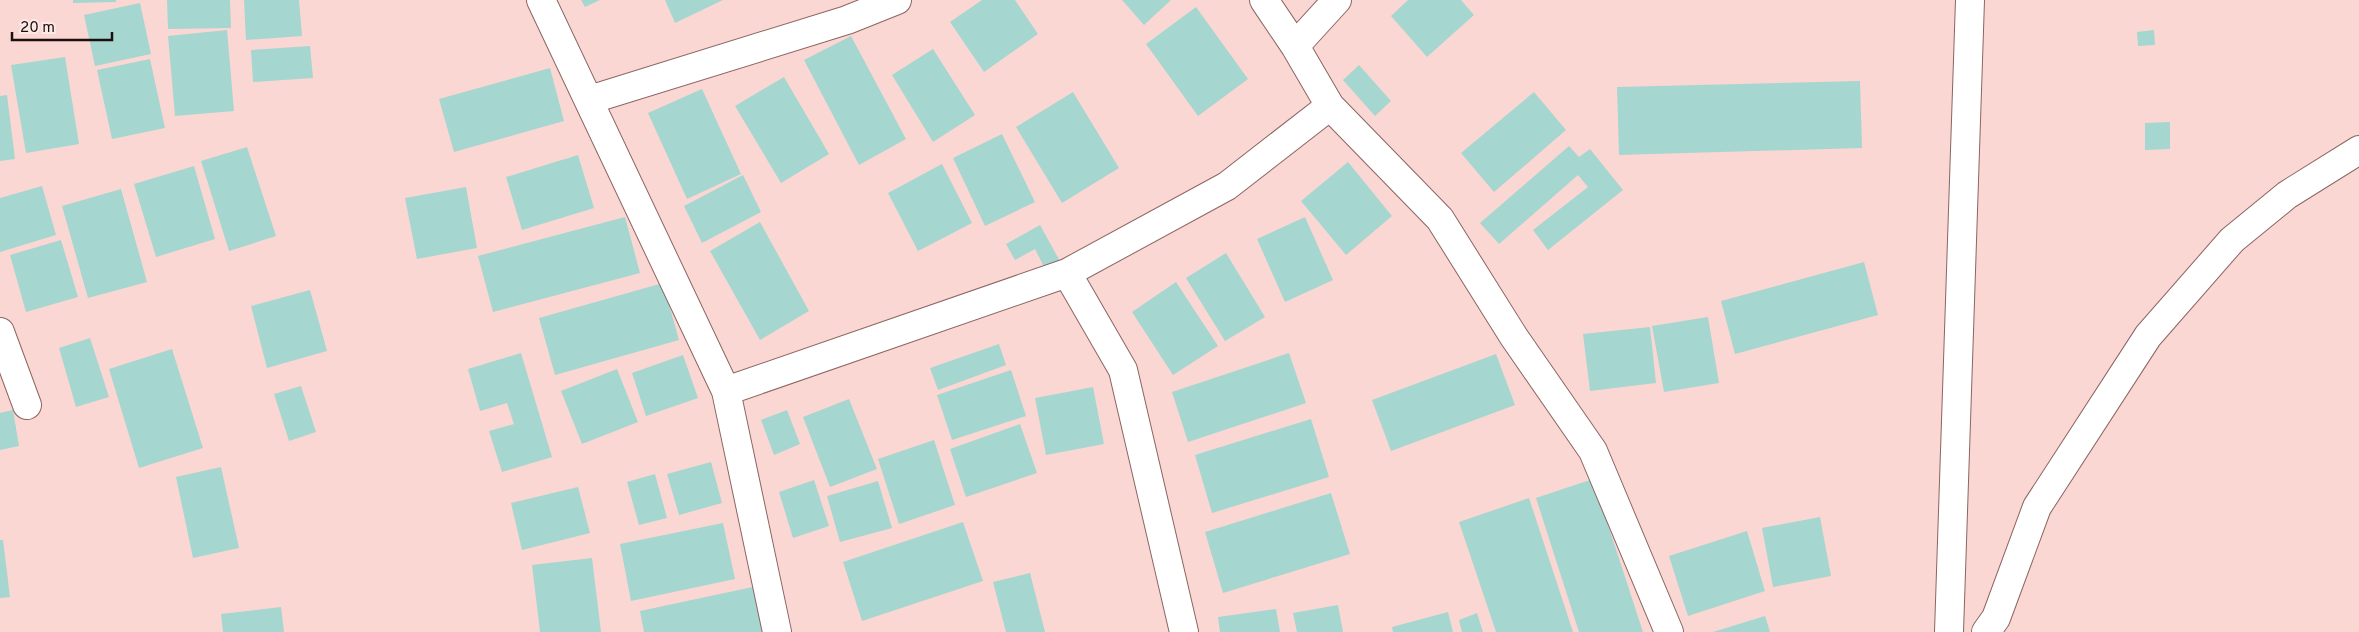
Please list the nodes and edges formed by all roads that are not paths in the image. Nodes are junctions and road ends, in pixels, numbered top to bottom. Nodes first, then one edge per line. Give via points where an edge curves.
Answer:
1 (541, 0) edge
2 (897, 0) edge
3 (1264, 0) edge
4 (1337, 0) edge
5 (1970, 0) edge
6 (1294, 46) junction
7 (589, 100) junction
8 (1330, 106) junction
9 (2359, 150) edge
10 (1068, 273) junction
11 (0, 332) edge
12 (726, 391) junction
13 (27, 405) dead end
14 (777, 632) edge
15 (1184, 632) edge
16 (1669, 632) edge
17 (1950, 632) edge
18 (1986, 632) edge

1 - 7 street
2 - 7 street via 846,20
3 - 6 street
4 - 6 street
5 - 17 street
6 - 8 street
7 - 12 street
8 - 10 street via 1228,186
8 - 16 street via 1440,219 1514,337 1594,451
9 - 18 street via 2287,195 2232,240 2148,336 2036,507 1996,618
10 - 12 street
10 - 15 street via 1123,370
11 - 13 street
12 - 14 street

